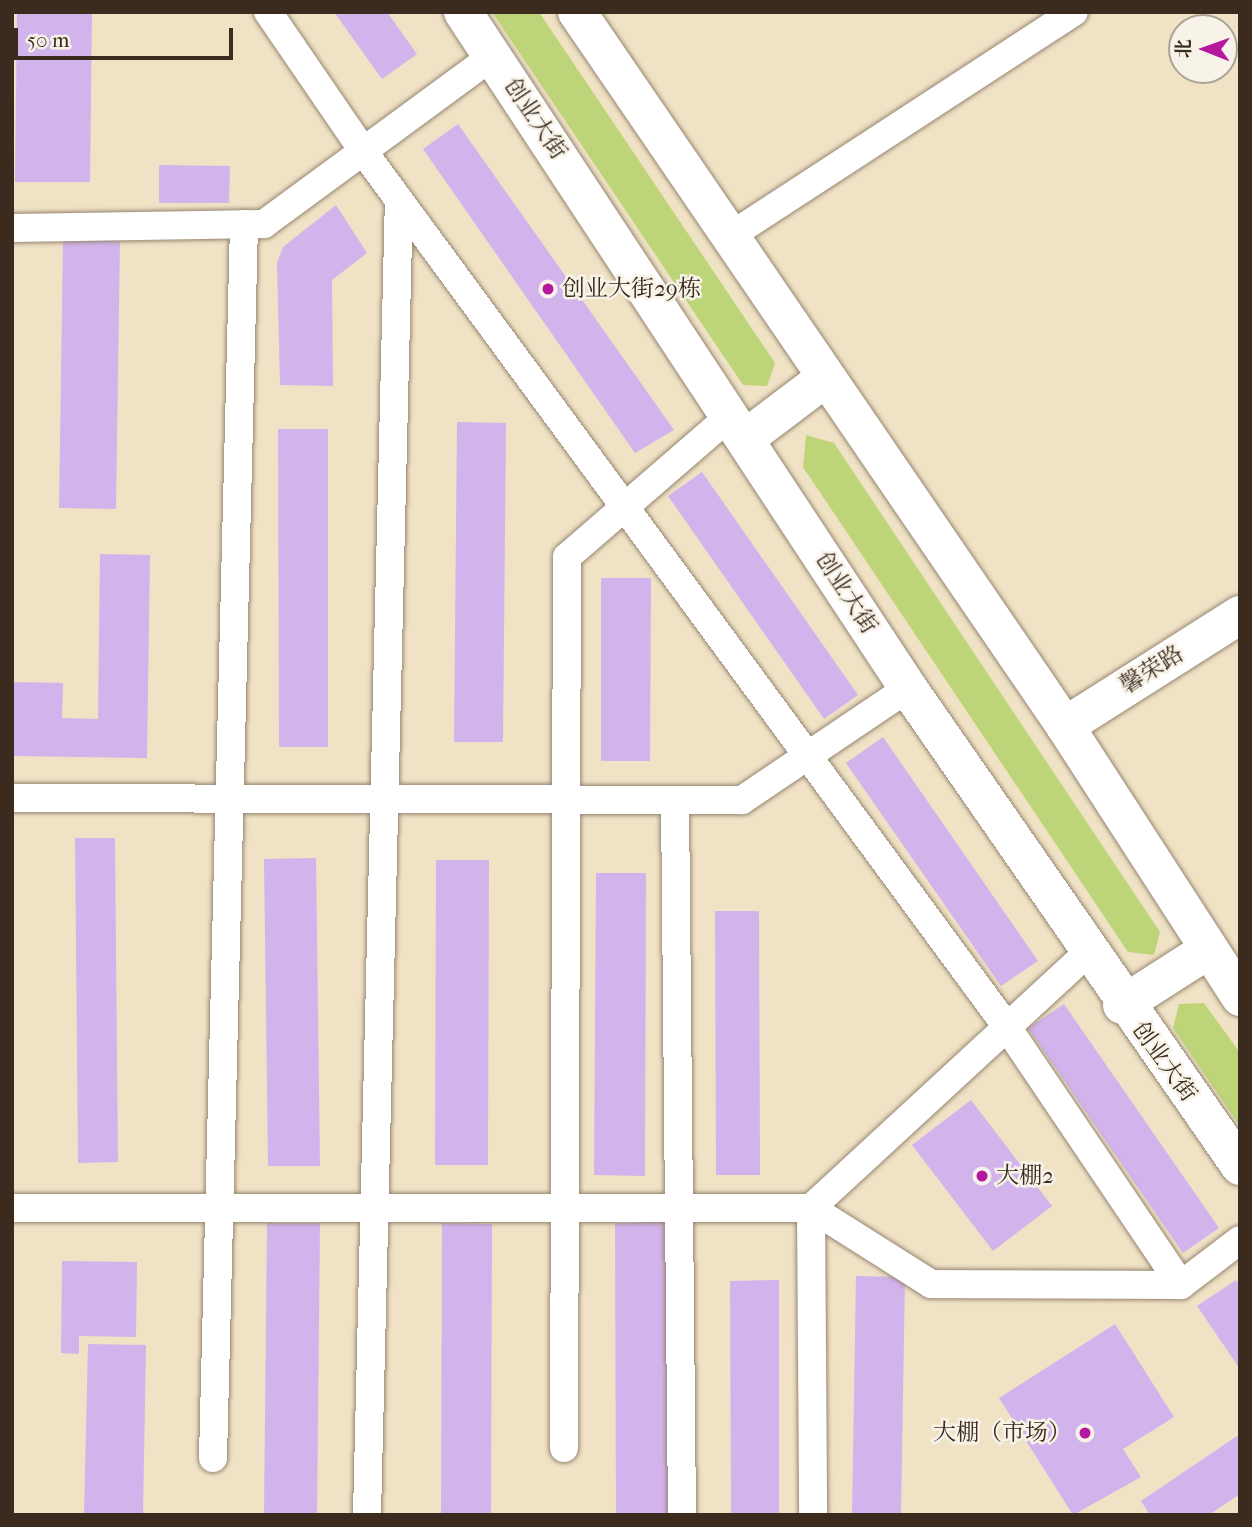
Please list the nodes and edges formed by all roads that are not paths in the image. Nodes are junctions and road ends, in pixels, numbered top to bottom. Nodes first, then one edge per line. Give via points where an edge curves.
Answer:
1 (268, 12) edge
2 (463, 12) edge
3 (577, 12) edge
4 (1074, 12) edge
5 (493, 56) junction
6 (363, 151) junction
7 (399, 200) junction
8 (244, 224) junction
9 (12, 228) edge
10 (727, 238) junction
11 (824, 379) junction
12 (738, 426) junction
13 (625, 507) junction
14 (1240, 615) edge
15 (908, 688) junction
16 (1065, 726) junction
17 (808, 756) junction
18 (12, 798) edge
19 (230, 799) junction
20 (382, 799) junction
21 (566, 800) junction
22 (675, 800) junction
23 (1208, 950) junction
24 (1087, 953) junction
25 (1240, 997) edge
26 (1122, 1005) junction
27 (1007, 1027) junction
28 (1240, 1166) edge
29 (12, 1208) edge
30 (679, 1208) junction
31 (811, 1208) junction
32 (219, 1209) junction
33 (371, 1209) junction
34 (565, 1209) junction
35 (1240, 1240) edge
36 (1181, 1285) junction
37 (564, 1448) dead end
38 (213, 1458) dead end
39 (368, 1515) edge
40 (682, 1515) edge
41 (813, 1515) edge

1 - 6 street
2 - 5 main road, 创业大街
3 - 10 main road
4 - 10 street
5 - 6 street
5 - 12 main road, 创业大街
6 - 7 street
6 - 8 street via 264,223
7 - 13 street
7 - 20 street
8 - 9 street
8 - 19 street
10 - 11 main road
11 - 12 main road
11 - 16 main road
12 - 13 street
12 - 15 main road, 创业大街
13 - 17 street
13 - 21 street via 567,557
14 - 16 main road, 馨荣路
15 - 17 street
15 - 24 main road, 创业大街
16 - 23 main road
17 - 22 street via 742,800
17 - 27 street
18 - 19 street
19 - 20 street
19 - 32 street
20 - 21 street
20 - 33 street
21 - 22 street
21 - 34 street
22 - 30 street
23 - 25 main road
23 - 26 main road
24 - 26 main road, 创业大街
24 - 27 street
26 - 28 main road, 创业大街
27 - 31 street
27 - 36 street
29 - 32 street
30 - 31 street
30 - 34 street
30 - 40 street
31 - 36 street via 931,1284
31 - 41 street
32 - 33 street
32 - 38 street
33 - 34 street
33 - 39 street
34 - 37 street
35 - 36 street

